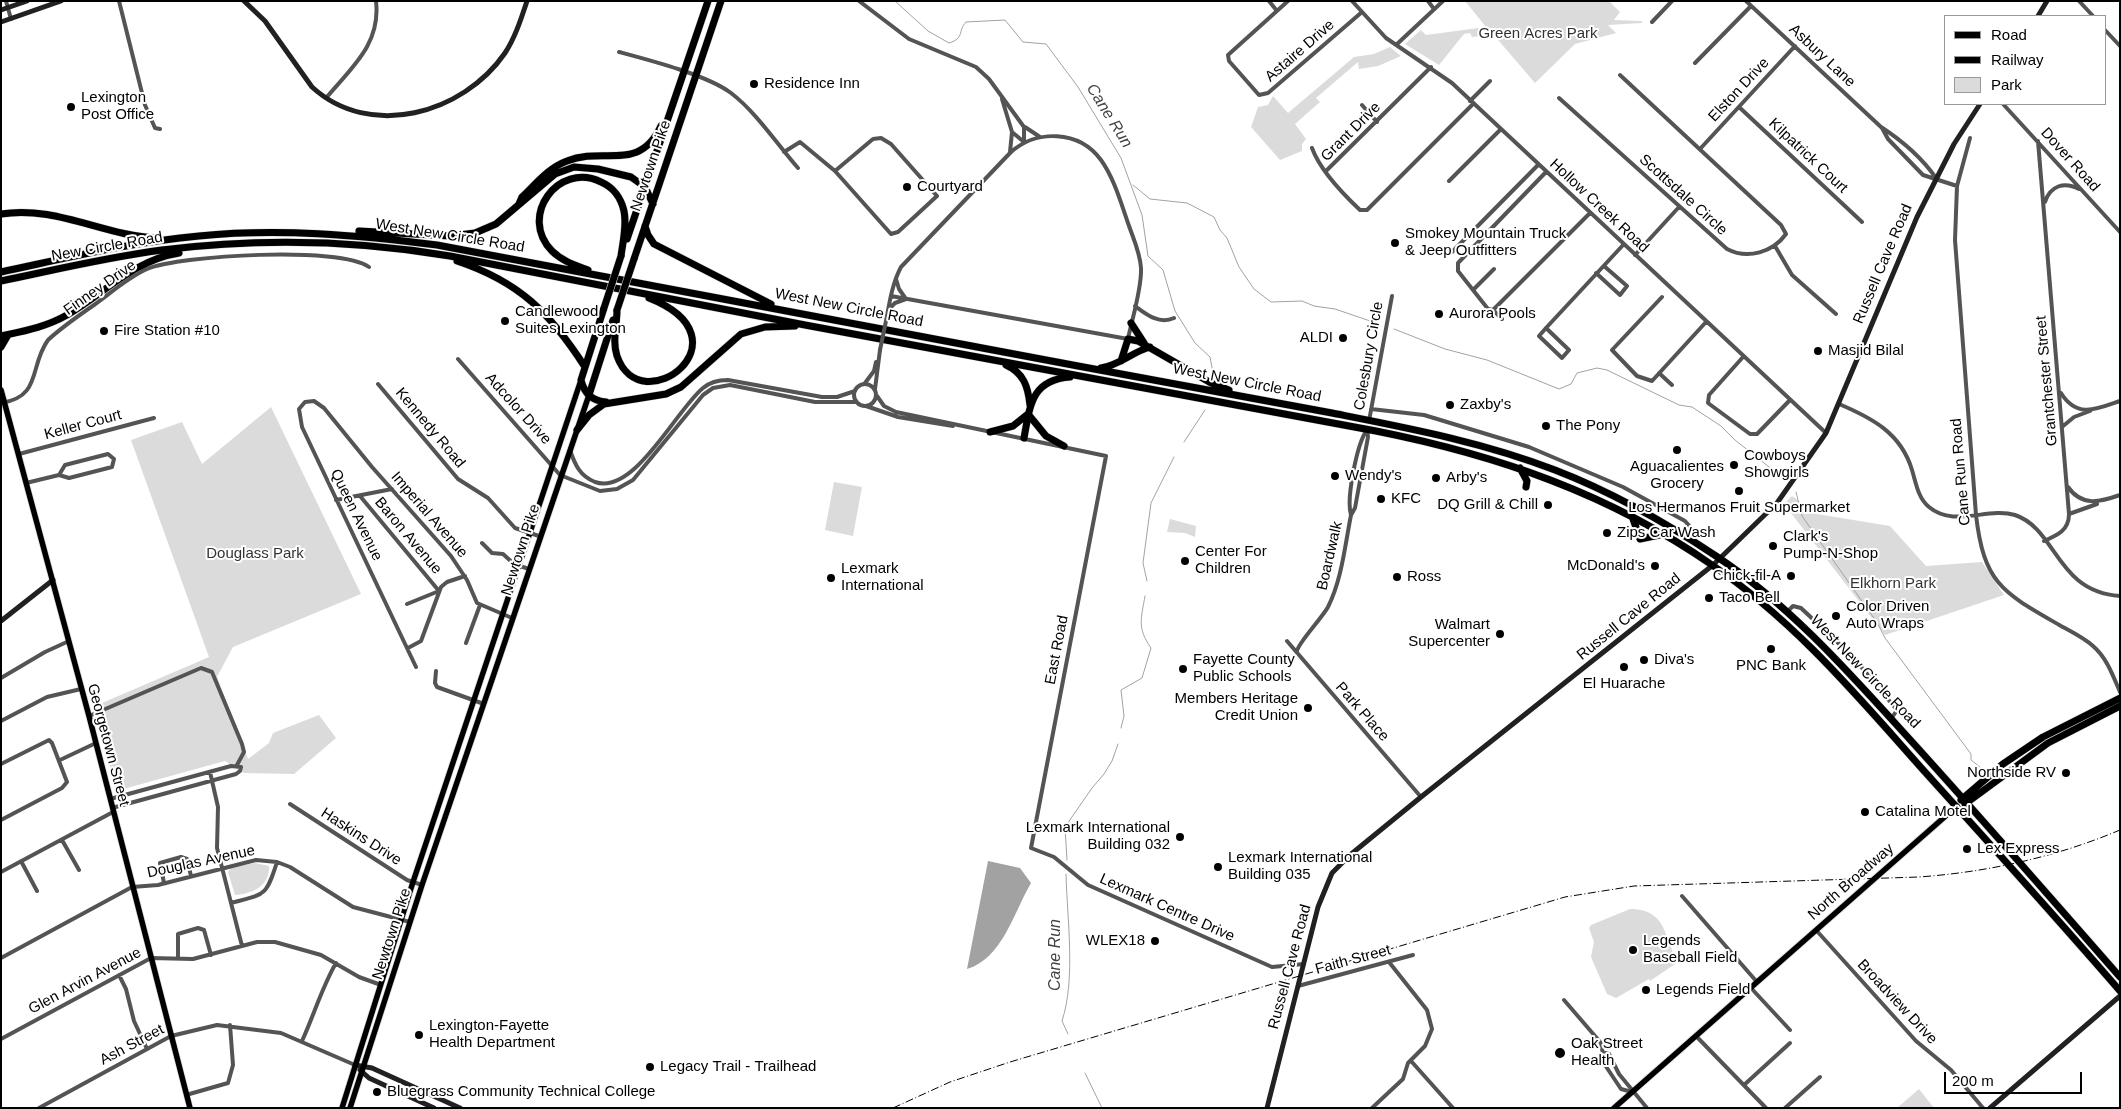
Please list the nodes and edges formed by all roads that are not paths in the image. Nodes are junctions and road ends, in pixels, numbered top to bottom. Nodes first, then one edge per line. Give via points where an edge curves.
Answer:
1 (6, 1) edge
2 (27, 1) edge
3 (62, 1) edge
4 (119, 1) edge
5 (244, 1) edge
6 (376, 1) edge
7 (527, 1) edge
8 (708, 1) edge
9 (721, 1) edge
10 (859, 1) edge
11 (1269, 1) edge
12 (1288, 1) edge
13 (1352, 1) edge
14 (1428, 1) edge
15 (1443, 1) edge
16 (1672, 1) edge
17 (1746, 1) edge
18 (2047, 1) edge
19 (2079, 1) edge
20 (1751, 6) junction
21 (8, 8) junction
22 (1434, 9) junction
23 (1, 10) edge
24 (1277, 11) junction
25 (1362, 12) junction
26 (2039, 15) edge
27 (2091, 15) edge
28 (11, 19) junction
29 (1, 22) edge
30 (1652, 22) dead end
31 (2106, 31) edge
32 (1396, 45) junction
33 (1795, 46) junction
34 (2120, 46) edge
35 (619, 52) dead end
36 (1695, 63) dead end
37 (1431, 67) junction
38 (683, 72) junction
39 (1620, 75) dead end
40 (695, 77) junction
41 (1490, 81) dead end
42 (675, 97) junction
43 (326, 98) junction
44 (1559, 98) dead end
45 (1002, 99) junction
46 (1472, 103) junction
47 (1362, 105) dead end
48 (1979, 105) edge
49 (2004, 105) edge
50 (1739, 107) junction
51 (1377, 122) junction
52 (1024, 127) junction
53 (1881, 127) junction
54 (160, 129) dead end
55 (1500, 130) junction
56 (1012, 132) junction
57 (1040, 137) junction
58 (1970, 138) dead end
59 (2038, 141) junction
60 (1024, 142) junction
61 (1312, 148) dead end
62 (1700, 149) junction
63 (784, 152) junction
64 (1010, 154) junction
65 (1538, 165) junction
66 (798, 168) dead end
67 (835, 171) junction
68 (1326, 171) junction
69 (1546, 172) junction
70 (1936, 178) junction
71 (1449, 181) dead end
72 (1956, 186) junction
73 (644, 187) junction
74 (2083, 191) junction
75 (518, 204) junction
76 (653, 204) junction
77 (2044, 206) junction
78 (1678, 207) junction
79 (1590, 213) junction
80 (1, 214) edge
81 (1862, 222) dead end
82 (645, 226) junction
83 (2120, 232) edge
84 (344, 234) junction
85 (172, 239) junction
86 (219, 244) junction
87 (1624, 244) junction
88 (1774, 246) junction
89 (1452, 252) dead end
90 (431, 253) junction
91 (1635, 255) junction
92 (621, 256) junction
93 (1604, 266) junction
94 (368, 267) dead end
95 (1494, 269) dead end
96 (1, 272) edge
97 (1596, 274) junction
98 (896, 277) junction
99 (610, 278) junction
100 (1, 281) edge
101 (1473, 290) junction
102 (633, 291) junction
103 (891, 296) junction
104 (1392, 296) dead end
105 (1662, 297) dead end
106 (906, 299) junction
107 (1135, 306) junction
108 (778, 308) junction
109 (617, 310) junction
110 (1493, 310) junction
111 (1836, 314) dead end
112 (887, 316) junction
113 (1174, 318) dead end
114 (1502, 319) dead end
115 (1706, 322) junction
116 (1131, 323) junction
117 (805, 325) junction
118 (1546, 328) junction
119 (5, 336) edge
120 (1128, 339) junction
121 (1147, 345) junction
122 (1, 347) edge
123 (880, 350) junction
124 (1743, 357) junction
125 (458, 359) dead end
126 (994, 360) junction
127 (1121, 361) junction
128 (585, 367) junction
129 (1095, 369) junction
130 (1660, 373) junction
131 (1079, 377) junction
132 (581, 380) junction
133 (865, 383) junction
134 (378, 384) dead end
135 (1027, 385) junction
136 (1672, 385) dead end
137 (875, 388) junction
138 (1041, 388) junction
139 (1, 390) edge
140 (854, 391) junction
141 (2060, 391) junction
142 (589, 395) junction
143 (877, 396) junction
144 (1246, 396) junction
145 (1790, 400) junction
146 (2120, 401) edge
147 (610, 402) junction
148 (856, 402) junction
149 (3, 403) edge
150 (1839, 404) junction
151 (1030, 405) junction
152 (866, 406) junction
153 (1371, 409) junction
154 (2093, 411) junction
155 (1028, 414) junction
156 (331, 417) joint
157 (154, 418) dead end
158 (1369, 420) junction
159 (961, 426) junction
160 (2062, 427) junction
161 (577, 430) junction
162 (1367, 430) junction
163 (990, 432) junction
164 (1826, 433) junction
165 (1024, 438) junction
166 (1064, 446) junction
167 (570, 448) junction
168 (19, 454) junction
169 (552, 465) junction
170 (1520, 468) junction
171 (59, 474) junction
172 (560, 475) junction
173 (1542, 475) junction
174 (26, 483) junction
175 (2067, 485) junction
176 (392, 489) junction
177 (2120, 495) edge
178 (360, 496) junction
179 (336, 500) junction
180 (2099, 503) junction
181 (2070, 514) junction
182 (1976, 515) junction
183 (1632, 516) junction
184 (529, 534) junction
185 (1664, 534) junction
186 (540, 536) junction
187 (1690, 539) junction
188 (2044, 541) junction
189 (482, 543) dead end
190 (1720, 558) junction
191 (1713, 565) junction
192 (520, 566) junction
193 (529, 569) junction
194 (465, 576) junction
195 (53, 580) junction
196 (439, 591) junction
197 (2120, 596) edge
198 (407, 604) dead end
199 (480, 605) junction
200 (1787, 612) junction
201 (503, 614) junction
202 (512, 618) junction
203 (1, 621) edge
204 (69, 641) junction
205 (1286, 641) dead end
206 (466, 643) dead end
207 (408, 648) junction
208 (1297, 651) junction
209 (416, 667) dead end
210 (436, 671) dead end
211 (1, 678) edge
212 (80, 689) junction
213 (2120, 692) edge
214 (2120, 698) edge
215 (474, 701) junction
216 (484, 704) junction
217 (2120, 706) edge
218 (89, 716) junction
219 (468, 719) junction
220 (1892, 719) junction
221 (1, 721) edge
222 (478, 722) junction
223 (96, 743) junction
224 (60, 760) junction
225 (1, 764) edge
226 (237, 765) junction
227 (451, 767) junction
228 (460, 771) junction
229 (210, 772) junction
230 (213, 780) junction
231 (1421, 797) junction
232 (1962, 797) junction
233 (110, 799) junction
234 (290, 804) dead end
235 (1968, 804) junction
236 (1957, 806) junction
237 (113, 810) junction
238 (1, 820) edge
239 (62, 840) junction
240 (1031, 848) joint
241 (21, 861) junction
242 (277, 862) junction
243 (222, 868) junction
244 (79, 870) dead end
245 (1, 872) edge
246 (191, 876) junction
247 (413, 882) junction
248 (164, 883) junction
249 (422, 885) junction
250 (132, 886) junction
251 (37, 891) dead end
252 (1682, 896) dead end
253 (231, 903) junction
254 (401, 920) junction
255 (410, 922) junction
256 (1816, 930) junction
257 (242, 946) junction
258 (211, 955) junction
259 (1413, 955) dead end
260 (1, 958) edge
261 (150, 958) junction
262 (178, 958) junction
263 (1388, 962) junction
264 (336, 963) junction
265 (1304, 964) junction
266 (119, 976) junction
267 (2120, 977) edge
268 (1757, 982) junction
269 (381, 985) junction
270 (1298, 986) junction
271 (1751, 988) junction
272 (2120, 990) edge
273 (2120, 996) edge
274 (1564, 1000) dead end
275 (230, 1025) junction
276 (1790, 1030) dead end
277 (171, 1036) junction
278 (1696, 1036) junction
279 (1, 1040) edge
280 (302, 1040) junction
281 (1790, 1043) dead end
282 (147, 1049) junction
283 (1605, 1053) junction
284 (1411, 1061) junction
285 (354, 1065) junction
286 (363, 1069) junction
287 (1820, 1077) dead end
288 (1744, 1085) junction
289 (1632, 1092) junction
290 (186, 1095) junction
291 (1997, 1106) edge
292 (39, 1108) edge
293 (190, 1108) edge
294 (342, 1108) edge
295 (350, 1108) edge
296 (434, 1108) edge
297 (460, 1108) edge
298 (1267, 1108) edge
299 (1372, 1108) edge
300 (1453, 1108) edge
301 (1614, 1108) edge
302 (1647, 1108) edge
303 (1766, 1108) edge
304 (1786, 1108) edge
305 (1983, 1108) edge
306 (1990, 1108) edge

1 - 21 street
2 - 21 street
3 - 28 street
4 - 54 street via 145,104 155,128
5 - 43 street via 265,21 312,86
6 - 43 street via 378,22 371,41
7 - 43 street via 505,53 483,78 460,95 391,117 358,113
8 - 38 highway, Newtown Pike
9 - 40 highway, Newtown Pike
10 - 45 street via 909,39 976,67
11 - 24 street
12 - 24 street, Astaire Drive
13 - 25 street, Hollow Creek Road
14 - 22 street
15 - 22 street
16 - 30 street
17 - 20 street, Asbury Lane
18 - 26 street
19 - 27 street
20 - 33 street, Asbury Lane
20 - 36 street
21 - 23 street
21 - 28 street
22 - 32 street
24 - 25 street, Astaire Drive via 1228,55 1229,61 1259,95 1268,93
25 - 32 street, Hollow Creek Road
28 - 29 street
31 - 34 street
32 - 37 street, Hollow Creek Road
33 - 50 street, Elston Drive
33 - 53 street, Asbury Lane
35 - 38 street
37 - 46 street, Hollow Creek Road
37 - 51 street, Grant Drive
38 - 40 street
38 - 42 highway, Newtown Pike
39 - 62 street
40 - 63 street via 732,94
40 - 76 highway, Newtown Pike
41 - 46 street
42 - 73 highway, Newtown Pike
42 - 75 highway via 656,136 643,150 633,154 568,160 544,175
44 - 78 street, Scottsdale Circle
45 - 52 street
45 - 56 street
46 - 55 street, Hollow Creek Road
46 - 68 street, Grant Drive via 1366,210 1356,207
47 - 51 street
48 - 70 street, Russell Cave Road
49 - 59 street, Dover Road
50 - 62 street, Elston Drive
50 - 81 street, Kilpatrick Court
51 - 68 street, Grant Drive
52 - 57 street
52 - 60 street
53 - 70 street, Asbury Lane via 1928,167
53 - 70 street, Asbury Lane via 1911,165 1924,175
55 - 65 street, Hollow Creek Road
55 - 71 street
56 - 60 street
56 - 64 street
57 - 60 street
57 - 107 street via 1060,136 1077,141 1093,151 1103,163 1139,256 1141,270
58 - 72 street, Cane Run Road
59 - 74 street, Dover Road
59 - 77 street, Grantchester Street
60 - 64 street
61 - 68 street
62 - 88 street via 1784,229 1786,234
63 - 66 street
63 - 67 street via 800,142
64 - 98 street via 917,248
65 - 69 street, Hollow Creek Road
65 - 89 street
67 - 67 street via 872,139 881,138 891,144 937,196 898,232 891,234
69 - 79 street, Hollow Creek Road
69 - 101 street via 1458,263 1458,271
70 - 72 street
70 - 150 street, Russell Cave Road
72 - 182 street, Cane Run Road via 1955,257
73 - 75 highway via 620,173 574,167 555,174 525,202
73 - 76 highway
73 - 92 highway, Newtown Pike
74 - 77 street via 2074,186 2060,186 2051,191
74 - 83 street, Dover Road
75 - 84 highway via 486,229 462,235 358,231
76 - 82 highway, Newtown Pike
77 - 141 street, Grantchester Street
78 - 88 street, Scottsdale Circle via 1732,252 1751,254
78 - 91 street
79 - 87 street, Hollow Creek Road
79 - 110 street
80 - 85 highway via 38,212 127,236
82 - 108 highway via 654,244
82 - 109 highway, Newtown Pike, bridge
84 - 85 highway, West New Circle Road via 235,234
84 - 99 highway, West New Circle Road via 437,245
85 - 96 highway, New Circle Road
86 - 90 highway, West New Circle Road via 334,243
86 - 100 highway, New Circle Road via 132,254
86 - 119 highway via 147,262 58,320
87 - 91 street, Hollow Creek Road
87 - 93 street
88 - 111 street via 1792,275
90 - 102 highway, West New Circle Road
90 - 128 highway via 493,274 519,290 552,324
91 - 115 street, Hollow Creek Road
92 - 99 highway via 624,211 612,189 593,179 578,177 564,181 547,195 539,220 540,233 546,245 569,263
92 - 128 highway, Newtown Pike, bridge
93 - 97 street
93 - 97 street via 1627,286 1620,295
94 - 149 street, Finney Drive via 348,258 274,256 190,260 149,269 129,279 48,340 40,352 30,388 19,398
95 - 101 street
97 - 118 street
98 - 103 street
98 - 106 street
99 - 108 highway, West New Circle Road
101 - 110 street via 1488,309
102 - 109 highway via 670,307 687,323 692,347 681,370 656,382 631,374 617,356 614,340
102 - 117 highway, West New Circle Road
103 - 106 street
103 - 112 street
104 - 153 street, Colesbury Circle
105 - 130 street via 1612,350 1637,376 1652,382
106 - 112 street via 892,306
106 - 120 street
107 - 113 street via 1152,318 1168,321
107 - 116 street
108 - 129 highway, West New Circle Road
109 - 142 highway, Newtown Pike
110 - 114 street
112 - 123 street, bridge
115 - 124 street, Hollow Creek Road
115 - 130 street
116 - 120 street
116 - 121 highway
117 - 126 highway, West New Circle Road
117 - 147 highway via 765,327 741,334 681,387 666,394
118 - 118 street via 1539,336 1562,358 1570,350
119 - 122 highway
120 - 121 highway
120 - 127 highway
121 - 127 highway
121 - 144 highway via 1211,383
123 - 133 street via 874,371
123 - 137 street
124 - 145 street, Hollow Creek Road
124 - 145 street via 1709,395 1708,403 1750,434 1757,434
125 - 169 street, Adcolor Drive
126 - 131 highway, West New Circle Road
126 - 135 highway via 1013,368
127 - 129 highway
128 - 132 highway, Newtown Pike
129 - 144 highway, West New Circle Road
130 - 136 street
131 - 138 highway via 1057,378
131 - 162 highway, West New Circle Road
132 - 142 highway
132 - 169 main road, Newtown Pike
133 - 137 street
133 - 140 street
134 - 184 street, Kennedy Road via 458,479 488,498 513,527
135 - 138 highway
135 - 151 highway
137 - 143 street
138 - 151 highway
139 - 149 main road, Georgetown Street
140 - 148 street
140 - 167 street via 830,398 728,380 711,383 693,398 639,465 623,479 608,484 583,475 575,466
141 - 154 street via 2070,404
141 - 160 street, Grantchester Street
142 - 147 highway via 598,402
142 - 161 main road, Newtown Pike
143 - 152 street
143 - 159 street via 884,406 896,412
144 - 158 highway, West New Circle Road
145 - 164 street, Hollow Creek Road
146 - 154 street
147 - 161 highway via 594,410
148 - 152 street
148 - 172 street via 815,402 730,385 719,386 703,395 626,486 600,491
149 - 168 main road, Georgetown Street
150 - 164 street, Russell Cave Road
150 - 182 street via 1874,420 1896,439 1907,458 1920,495 1929,507 1944,515
151 - 155 highway
152 - 159 street via 898,417
153 - 158 street, Colesbury Circle
153 - 187 street via 1424,415 1560,459 1623,487 1683,520 1692,528
154 - 160 street via 2074,417
155 - 163 highway via 1014,426
155 - 165 highway
155 - 166 highway via 1046,436
156 - 176 street, Imperial Avenue
156 - 179 street, Queen Avenue via 314,401 305,402 299,409 302,427
157 - 168 street, Keller Court
158 - 162 street, Boardwalk
158 - 187 highway, West New Circle Road via 1482,446 1556,470 1625,502
159 - 163 street
160 - 175 street, Grantchester Street
161 - 167 main road, Newtown Pike
162 - 170 highway, West New Circle Road via 1453,448
162 - 208 street, Boardwalk via 1355,508 1332,600
163 - 165 street
164 - 190 street, Russell Cave Road via 1777,502
165 - 166 street
166 - 240 street, East Road via 1106,456
167 - 172 main road, Newtown Pike
168 - 174 main road, Georgetown Street
169 - 172 street, Adcolor Drive
169 - 184 main road, Newtown Pike
170 - 173 highway, West New Circle Road
170 - 173 highway via 1527,482 1526,488
171 - 171 street via 69,478 112,467 114,459 108,454 65,465
171 - 174 street
172 - 186 main road, Newtown Pike
173 - 183 highway, West New Circle Road
174 - 195 main road, Georgetown Street
175 - 180 street via 2082,498
175 - 181 street, Grantchester Street
176 - 178 street
176 - 194 street, Imperial Avenue
177 - 180 street
178 - 179 street
178 - 196 street, Baron Avenue
179 - 207 street, Queen Avenue
180 - 181 street
181 - 188 street via 2064,530
182 - 188 street via 2015,515 2028,522
182 - 213 street, Cane Run Road via 1981,551 1994,578 2021,602 2094,646 2108,664
183 - 185 highway, West New Circle Road
183 - 185 highway via 1640,539
184 - 186 street, Kennedy Road
184 - 192 main road, Newtown Pike
185 - 191 highway, West New Circle Road
186 - 193 main road, Newtown Pike
187 - 190 highway, West New Circle Road
188 - 197 street via 2077,580 2092,590
189 - 192 street via 492,553 503,554
190 - 191 street, Russell Cave Road
190 - 200 highway, West New Circle Road
191 - 231 street, Russell Cave Road
191 - 236 highway, West New Circle Road via 1806,642
192 - 193 street
192 - 201 main road, Newtown Pike
193 - 202 main road, Newtown Pike
194 - 196 street via 443,584
194 - 199 street, Imperial Avenue
195 - 203 street
195 - 204 main road, Georgetown Street
196 - 198 street
196 - 207 street via 422,641
199 - 201 street
199 - 206 street
200 - 220 highway, West New Circle Road via 1821,642
200 - 220 street via 1793,606 1801,608 1846,651 1898,710
201 - 202 street
201 - 215 main road, Newtown Pike
202 - 216 main road, Newtown Pike
204 - 211 street
204 - 212 main road, Georgetown Street
205 - 208 street, Park Place
207 - 209 street, Queen Avenue
208 - 231 street, Park Place
210 - 215 street via 434,683 437,687
212 - 218 main road, Georgetown Street
212 - 221 street via 47,697
214 - 232 highway, North Broadway via 2043,737
215 - 216 street
215 - 219 main road, Newtown Pike
216 - 222 main road, Newtown Pike
217 - 235 highway via 2048,743
218 - 223 main road, Georgetown Street
218 - 226 street via 201,668 212,672 242,744 244,752
219 - 222 main road
219 - 227 main road, Newtown Pike
220 - 232 highway, West New Circle Road
222 - 228 main road, Newtown Pike
223 - 224 street
223 - 233 main road, Georgetown Street
224 - 225 street via 49,740
224 - 238 street via 67,777 66,785
226 - 229 street
226 - 230 street via 241,767 236,774
227 - 228 main road
227 - 247 main road, Newtown Pike
228 - 249 main road, Newtown Pike
229 - 230 street
229 - 233 street
230 - 237 street
230 - 243 street via 218,807 217,848
231 - 265 street, Russell Cave Road via 1332,873 1318,907
232 - 235 highway, West New Circle Road
232 - 236 highway, North Broadway
233 - 237 main road, Georgetown Street
234 - 247 street, Haskins Drive
235 - 236 highway
235 - 267 highway, West New Circle Road
236 - 256 main road, North Broadway
236 - 272 highway, West New Circle Road
237 - 239 street
237 - 250 main road, Georgetown Street
239 - 241 street
239 - 244 street
240 - 265 street, Lexmark Centre Drive via 1054,857 1088,885 1263,964 1272,967
241 - 245 street
241 - 251 street
242 - 243 street, Douglas Avenue via 256,860
242 - 253 street via 270,884 262,894
242 - 254 street, Douglas Avenue via 353,907
243 - 246 street, Douglas Avenue
243 - 253 street
246 - 248 street, Douglas Avenue
246 - 248 street via 187,859 181,857 160,864
247 - 249 street, Haskins Drive
247 - 254 main road, Newtown Pike
248 - 250 street, Douglas Avenue
249 - 255 main road, Newtown Pike
250 - 260 street, Douglas Avenue
250 - 261 main road, Georgetown Street
252 - 268 street
253 - 257 street
254 - 255 street, Douglas Avenue
254 - 269 main road, Newtown Pike
255 - 286 main road, Newtown Pike
256 - 268 main road, North Broadway
256 - 305 street, Broadview Drive via 1916,1041 1951,1070
257 - 258 street, Glen Arvin Avenue
257 - 264 street, Glen Arvin Avenue via 275,942 321,955
258 - 262 street, Glen Arvin Avenue via 193,960
258 - 262 street via 204,930 198,928 178,934
259 - 263 street, Faith Street
261 - 262 street, Glen Arvin Avenue
261 - 266 street, Glen Arvin Avenue
261 - 277 main road, Georgetown Street
263 - 270 street, Faith Street
263 - 284 street via 1431,1019 1428,1040
264 - 269 street, Glen Arvin Avenue via 358,977
264 - 280 street
265 - 270 street, Russell Cave Road
266 - 279 street, Glen Arvin Avenue
266 - 282 street
268 - 271 main road, North Broadway
269 - 285 main road, Newtown Pike
270 - 298 street, Russell Cave Road
271 - 276 street
271 - 278 main road, North Broadway
273 - 291 street
274 - 283 street via 1601,1043
275 - 277 street, Ash Street
275 - 280 street, Ash Street via 274,1031
275 - 290 street via 233,1065 228,1083
277 - 282 street, Ash Street
277 - 290 main road, Georgetown Street
278 - 288 street
278 - 289 main road, North Broadway
280 - 285 street, Ash Street
281 - 288 street
282 - 292 street, Ash Street
283 - 289 street via 1610,1054 1616,1070
283 - 289 street via 1605,1065 1621,1089
284 - 299 street via 1400,1082
284 - 300 street
285 - 286 street
285 - 294 main road, Newtown Pike
286 - 295 main road, Newtown Pike
286 - 296 street
286 - 297 street
287 - 304 street
288 - 303 street
289 - 301 main road, North Broadway
289 - 302 street
290 - 293 main road, Georgetown Street
291 - 306 street

